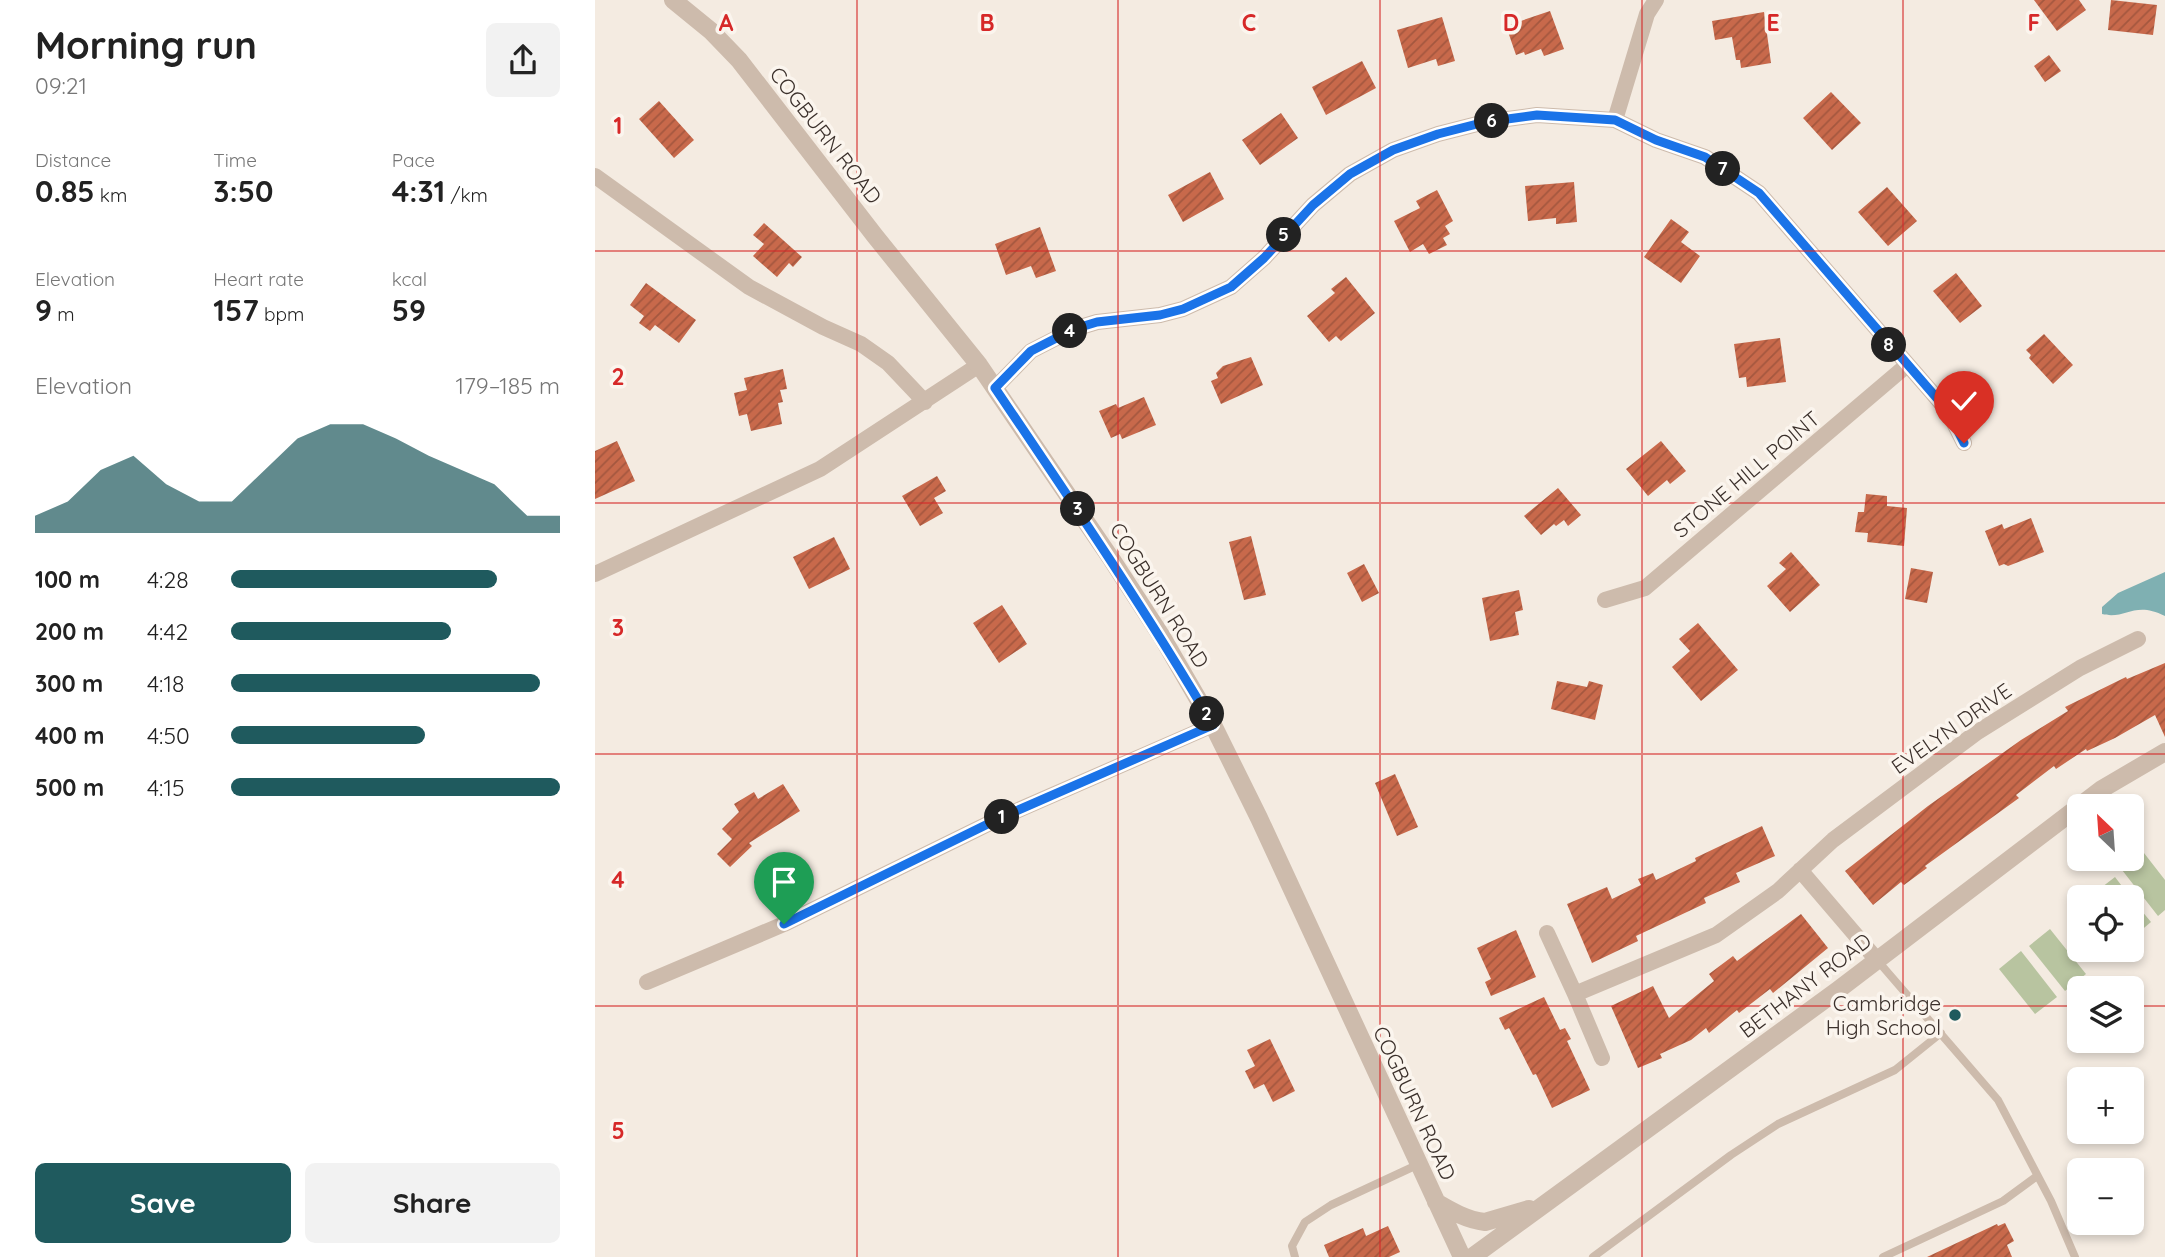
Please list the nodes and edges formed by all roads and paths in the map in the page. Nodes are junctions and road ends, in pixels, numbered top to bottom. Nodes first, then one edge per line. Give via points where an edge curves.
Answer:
1 (673, 0) edge
2 (1656, 0) edge
3 (1615, 120) junction
4 (595, 176) edge
5 (979, 365) junction
6 (1906, 366) junction
7 (995, 388) junction
8 (925, 402) junction
9 (1964, 443) dead end
10 (595, 573) edge
11 (1605, 600) dead end
12 (2138, 639) dead end
13 (1213, 725) junction
14 (2165, 752) edge
15 (1800, 870) junction
16 (1547, 933) dead end
17 (1877, 960) junction
18 (647, 982) dead end
19 (1575, 994) junction
20 (1941, 1033) junction
21 (1602, 1058) dead end
22 (1417, 1165) junction
23 (2037, 1175) junction
24 (1436, 1202) junction
25 (1546, 1203) junction
26 (1295, 1257) edge
27 (1462, 1257) edge
28 (1472, 1257) edge
29 (1593, 1257) edge
30 (1883, 1257) edge
31 (2075, 1257) edge

1 - 5 street, COGBURN ROAD via 739,60
2 - 3 street via 1647,14
3 - 6 street via 1705,157 1759,193
3 - 7 street via 1537,115 1509,118 1393,150 1350,174 1313,205 1231,287 1183,309 1074,329 1031,351
4 - 8 street via 749,287 861,344 888,363
5 - 7 street, COGBURN ROAD
5 - 8 street
6 - 9 street via 1948,411
6 - 11 street, STONE HILL POINT via 1644,588
7 - 13 street, COGBURN ROAD via 1162,637
8 - 10 street via 820,469
12 - 15 street, EVELYN DRIVE via 2080,668 1976,733
13 - 18 street via 1000,818 784,924
13 - 22 street, COGBURN ROAD
14 - 17 street, BETHANY ROAD via 2102,789
15 - 17 street
15 - 19 street, EVELYN DRIVE via 1716,934
16 - 19 street
17 - 20 lane
17 - 25 street, BETHANY ROAD
19 - 21 street
20 - 23 lane via 1998,1100
20 - 29 lane via 1895,1070 1778,1124
22 - 24 street, COGBURN ROAD
22 - 26 lane via 1304,1222 1292,1245
23 - 30 lane via 2003,1201
23 - 31 lane
24 - 25 street via 1485,1222
24 - 27 street, COGBURN ROAD
25 - 28 street, BETHANY ROAD

